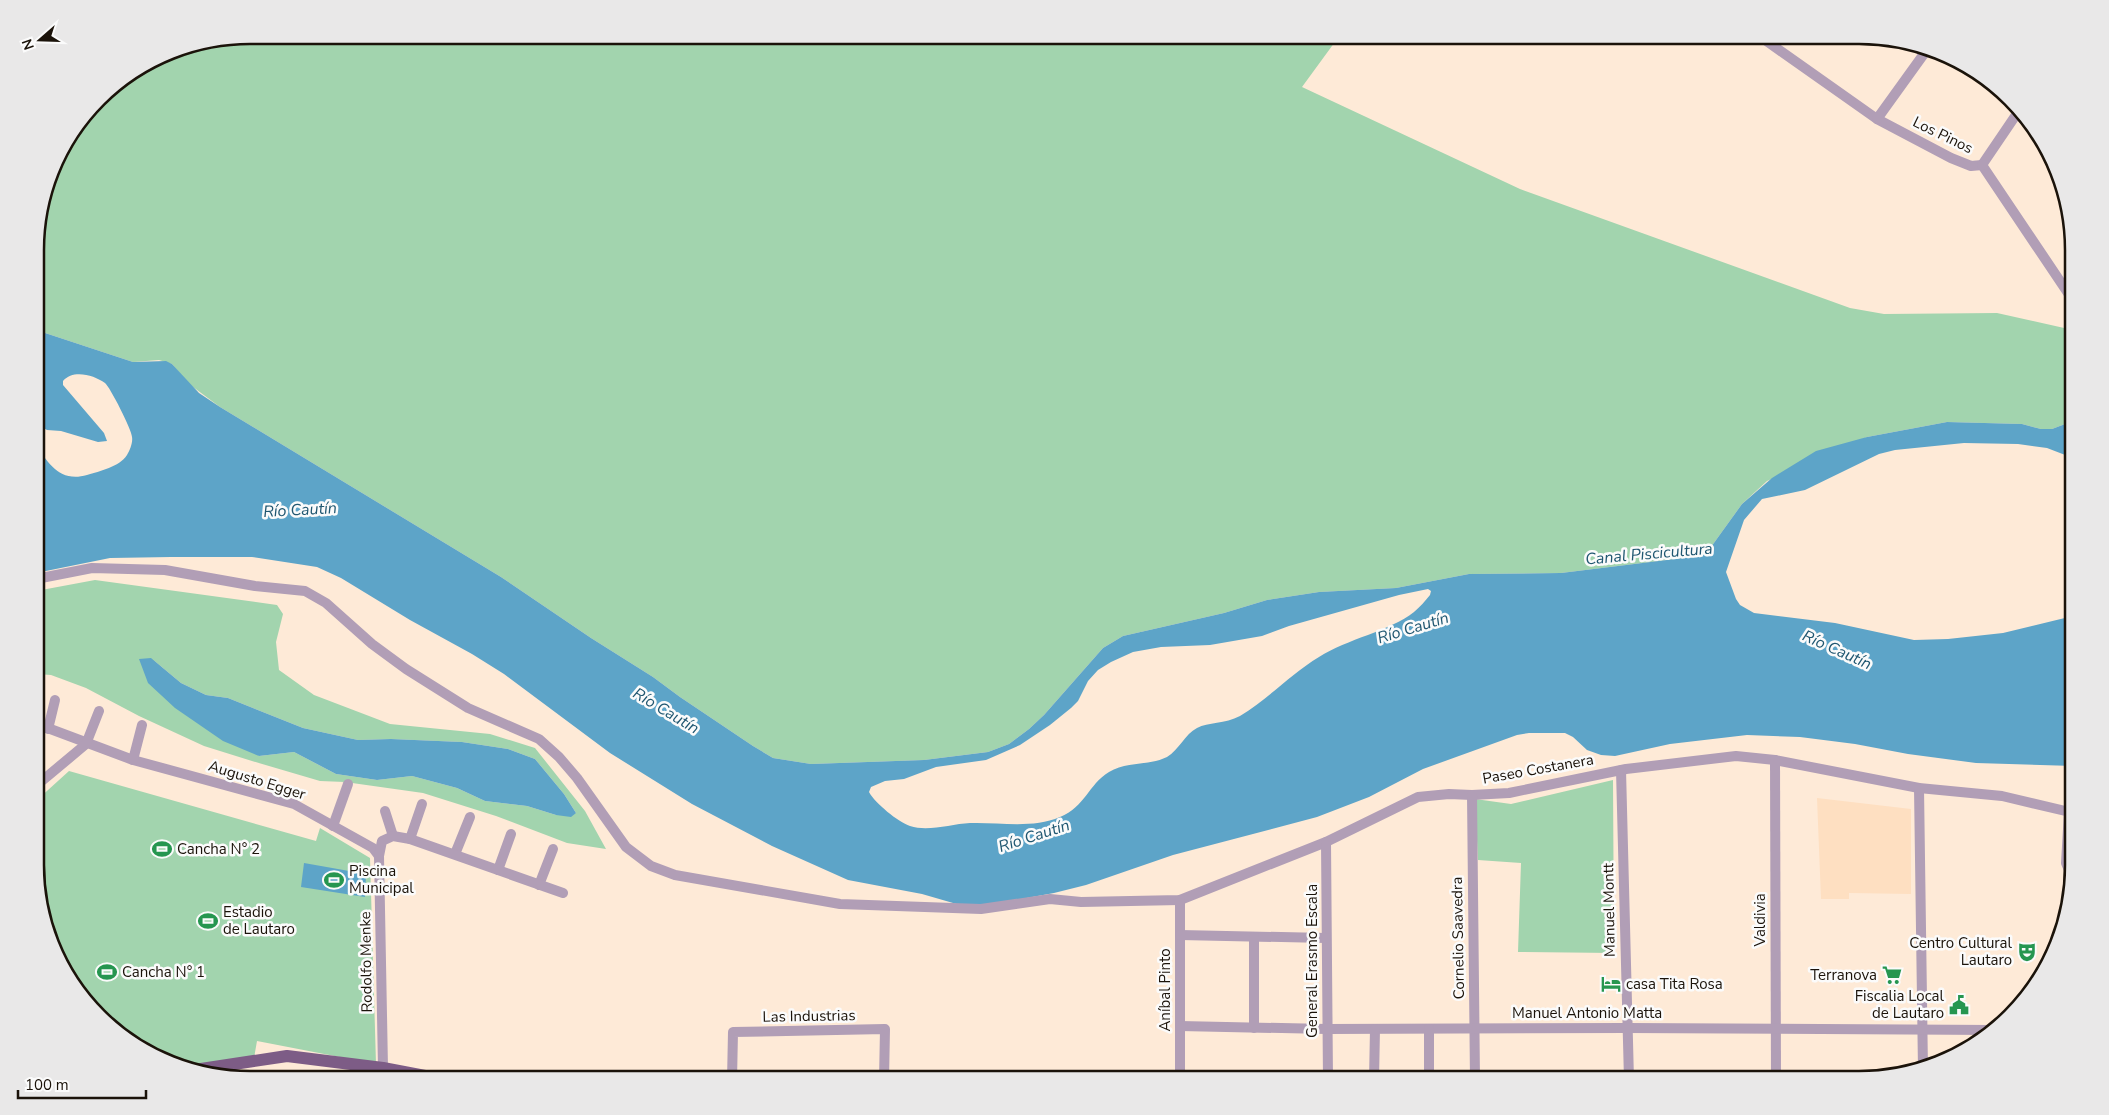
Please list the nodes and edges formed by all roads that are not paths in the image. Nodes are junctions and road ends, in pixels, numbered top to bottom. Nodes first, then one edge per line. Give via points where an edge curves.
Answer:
1 (1771, 44) edge
2 (1922, 54) edge
3 (2015, 116) edge
4 (1877, 119) junction
5 (1982, 165) junction
6 (2065, 289) edge
7 (44, 577) edge
8 (55, 700) dead end
9 (99, 711) dead end
10 (142, 725) dead end
11 (44, 727) edge
12 (48, 729) junction
13 (86, 744) junction
14 (133, 760) junction
15 (1775, 760) junction
16 (1621, 770) junction
17 (44, 779) edge
18 (348, 784) dead end
19 (1919, 788) junction
20 (1472, 795) junction
21 (422, 804) dead end
22 (385, 811) dead end
23 (2065, 811) edge
24 (470, 817) dead end
25 (334, 826) junction
26 (512, 834) dead end
27 (393, 836) junction
28 (410, 839) junction
29 (1326, 842) junction
30 (553, 849) dead end
31 (455, 854) junction
32 (379, 856) junction
33 (498, 870) junction
34 (539, 885) junction
35 (562, 893) dead end
36 (1180, 900) junction
37 (1180, 935) junction
38 (1254, 937) junction
39 (1326, 938) junction
40 (1180, 1026) junction
41 (1254, 1028) junction
42 (1474, 1028) junction
43 (1627, 1028) junction
44 (1327, 1029) junction
45 (1375, 1029) junction
46 (1429, 1029) junction
47 (1775, 1029) junction
48 (1922, 1030) junction
49 (1984, 1030) edge
50 (1923, 1061) edge
51 (212, 1067) edge
52 (383, 1068) junction
53 (399, 1071) edge
54 (732, 1071) edge
55 (884, 1071) edge
56 (1180, 1071) edge
57 (1328, 1071) edge
58 (1374, 1071) edge
59 (1429, 1071) edge
60 (1475, 1071) edge
61 (1629, 1071) edge
62 (1776, 1071) edge

1 - 4 street, Los Pinos
2 - 4 street
3 - 5 street
4 - 5 street, Los Pinos via 1951,158 1971,166
5 - 6 street, Los Pinos
7 - 36 street via 92,568 165,570 305,591 326,603 406,670 468,708 539,739 577,778 626,848 642,861 667,872 840,904 981,909 1050,898 1081,902
8 - 12 street
9 - 13 street
10 - 14 street
11 - 12 street, Augusto Egger
12 - 13 street, Augusto Egger
13 - 14 street, Augusto Egger
13 - 17 street
14 - 25 street, Augusto Egger via 294,804
15 - 16 street, Paseo Costanera via 1736,756
15 - 19 street, Paseo Costanera
15 - 47 street, Valdivia
16 - 20 street, Paseo Costanera via 1509,792
16 - 43 street, Manuel Montt
18 - 25 street
19 - 23 street, Paseo Costanera via 2002,796
19 - 48 street
20 - 29 street, Paseo Costanera via 1418,797
20 - 42 street, Cornelio Saavedra
21 - 28 street
22 - 27 street
24 - 31 street
25 - 32 street, Augusto Egger via 373,848
26 - 33 street
27 - 28 street
27 - 32 street via 382,841
28 - 31 street
29 - 36 street, Paseo Costanera
29 - 39 street, General Erasmo Escala
30 - 34 street
31 - 33 street
32 - 52 street, Rodolfo Menke
33 - 34 street
34 - 35 street
36 - 37 street, Aníbal Pinto
37 - 38 street
37 - 40 street, Aníbal Pinto
38 - 39 street
38 - 41 street
39 - 44 street, General Erasmo Escala
40 - 41 street, Manuel Antonio Matta
40 - 56 street, Aníbal Pinto
41 - 44 street, Manuel Antonio Matta
42 - 43 street, Manuel Antonio Matta
42 - 46 street, Manuel Antonio Matta
42 - 60 street, Cornelio Saavedra
43 - 47 street, Manuel Antonio Matta
43 - 61 street, Manuel Montt
44 - 45 street, Manuel Antonio Matta
44 - 57 street, General Erasmo Escala
45 - 46 street, Manuel Antonio Matta
45 - 58 street
46 - 59 street
47 - 48 street, Manuel Antonio Matta
47 - 62 street, Valdivia
48 - 49 street, Manuel Antonio Matta
48 - 50 street
51 - 52 main road via 287,1056
52 - 53 main road
54 - 55 street, Las Industrias via 733,1032 885,1029

